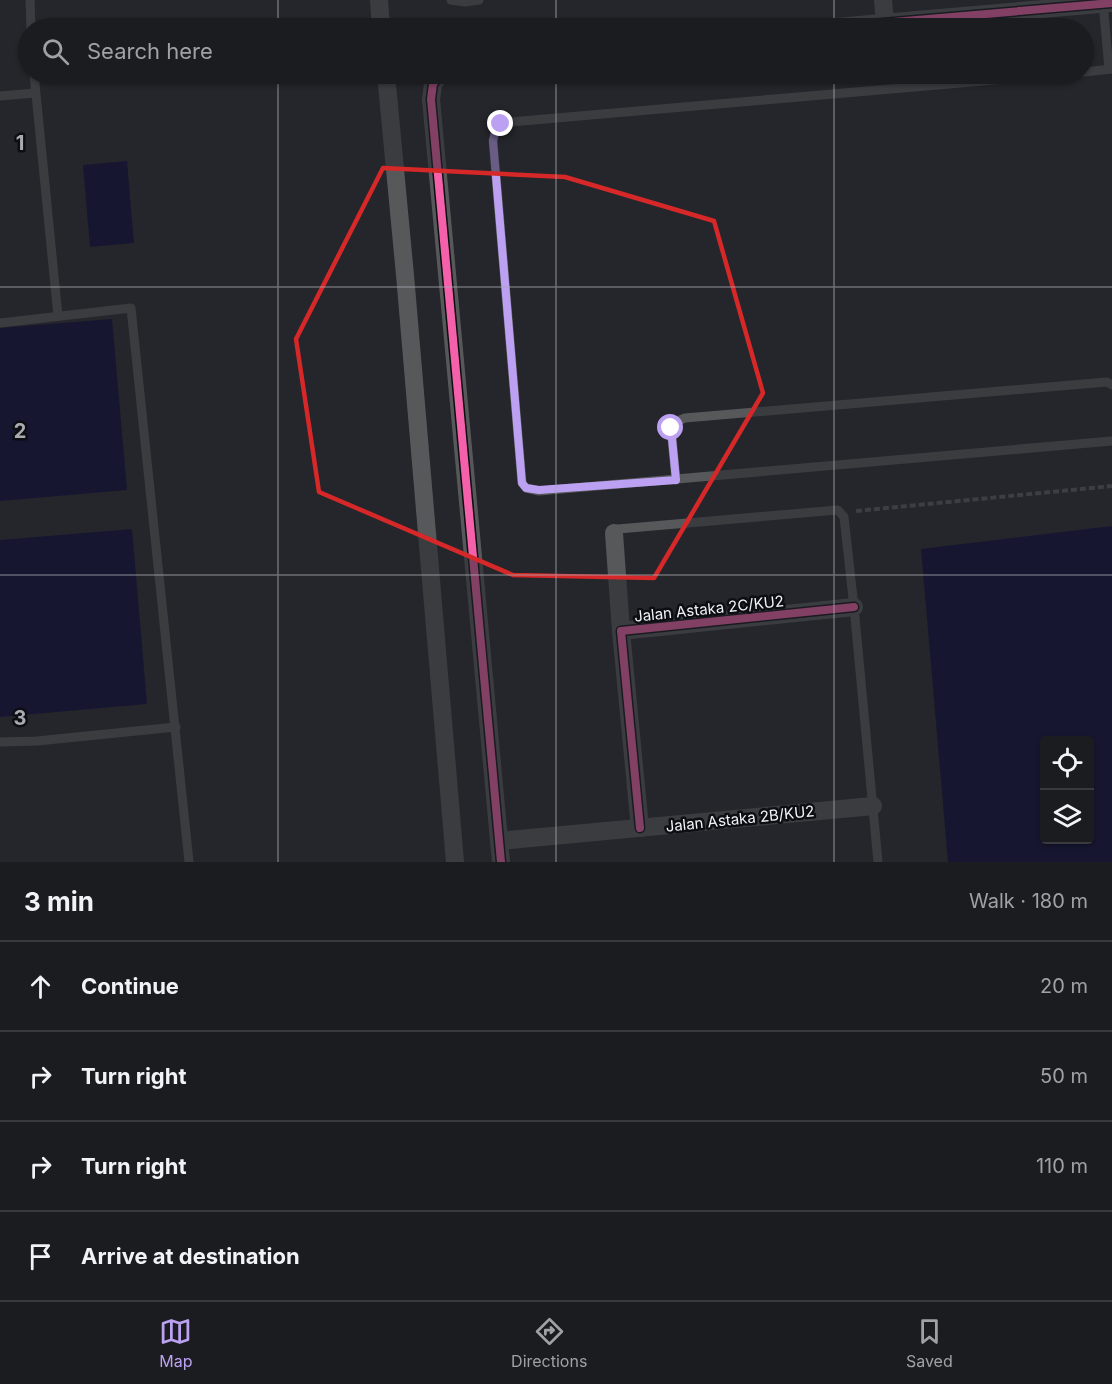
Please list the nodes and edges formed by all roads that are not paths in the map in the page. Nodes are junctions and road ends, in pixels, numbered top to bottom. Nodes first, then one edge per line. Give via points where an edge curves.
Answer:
1 (30, 0) edge
2 (379, 0) edge
3 (451, 0) edge
4 (479, 0) edge
5 (883, 0) edge
6 (1066, 3) edge
7 (1107, 3) edge
8 (31, 18) edge
9 (380, 18) edge
10 (885, 18) edge
11 (923, 18) edge
12 (1111, 69) edge
13 (1094, 71) edge
14 (34, 84) edge
15 (387, 84) edge
16 (433, 84) edge
17 (948, 84) edge
18 (34, 93) junction
19 (0, 96) edge
20 (58, 316) junction
21 (0, 323) edge
22 (1112, 385) edge
23 (1112, 441) edge
24 (676, 480) junction
25 (614, 533) joint
26 (854, 607) junction
27 (621, 631) junction
28 (176, 727) junction
29 (0, 742) edge
30 (873, 806) junction
31 (640, 828) junction
32 (499, 842) junction
33 (189, 862) edge
34 (454, 862) edge
35 (501, 862) edge
36 (878, 862) edge

1 - 8 lane
2 - 9 street
3 - 4 lane
5 - 10 street
6 - 7 street
6 - 11 street
7 - 12 lane
12 - 13 lane
14 - 18 lane
15 - 34 street
16 - 32 street via 431,99
17 - 24 lane via 510,122 496,128 493,141 522,483 526,488 539,490
18 - 19 lane
18 - 20 lane
20 - 21 lane
20 - 28 lane via 131,308
22 - 24 lane via 1107,382 685,418 671,428
23 - 24 lane
25 - 26 lane via 618,529 838,510 844,517
25 - 27 street
26 - 27 street, Jalan Astaka 2C/KU2
26 - 30 lane
27 - 31 street, Jalan Astaka 2C/KU2
28 - 29 lane
28 - 33 lane
30 - 31 street, Jalan Astaka 2B/KU2
30 - 36 lane
31 - 32 street, Jalan Astaka 2B/KU2
32 - 35 street

